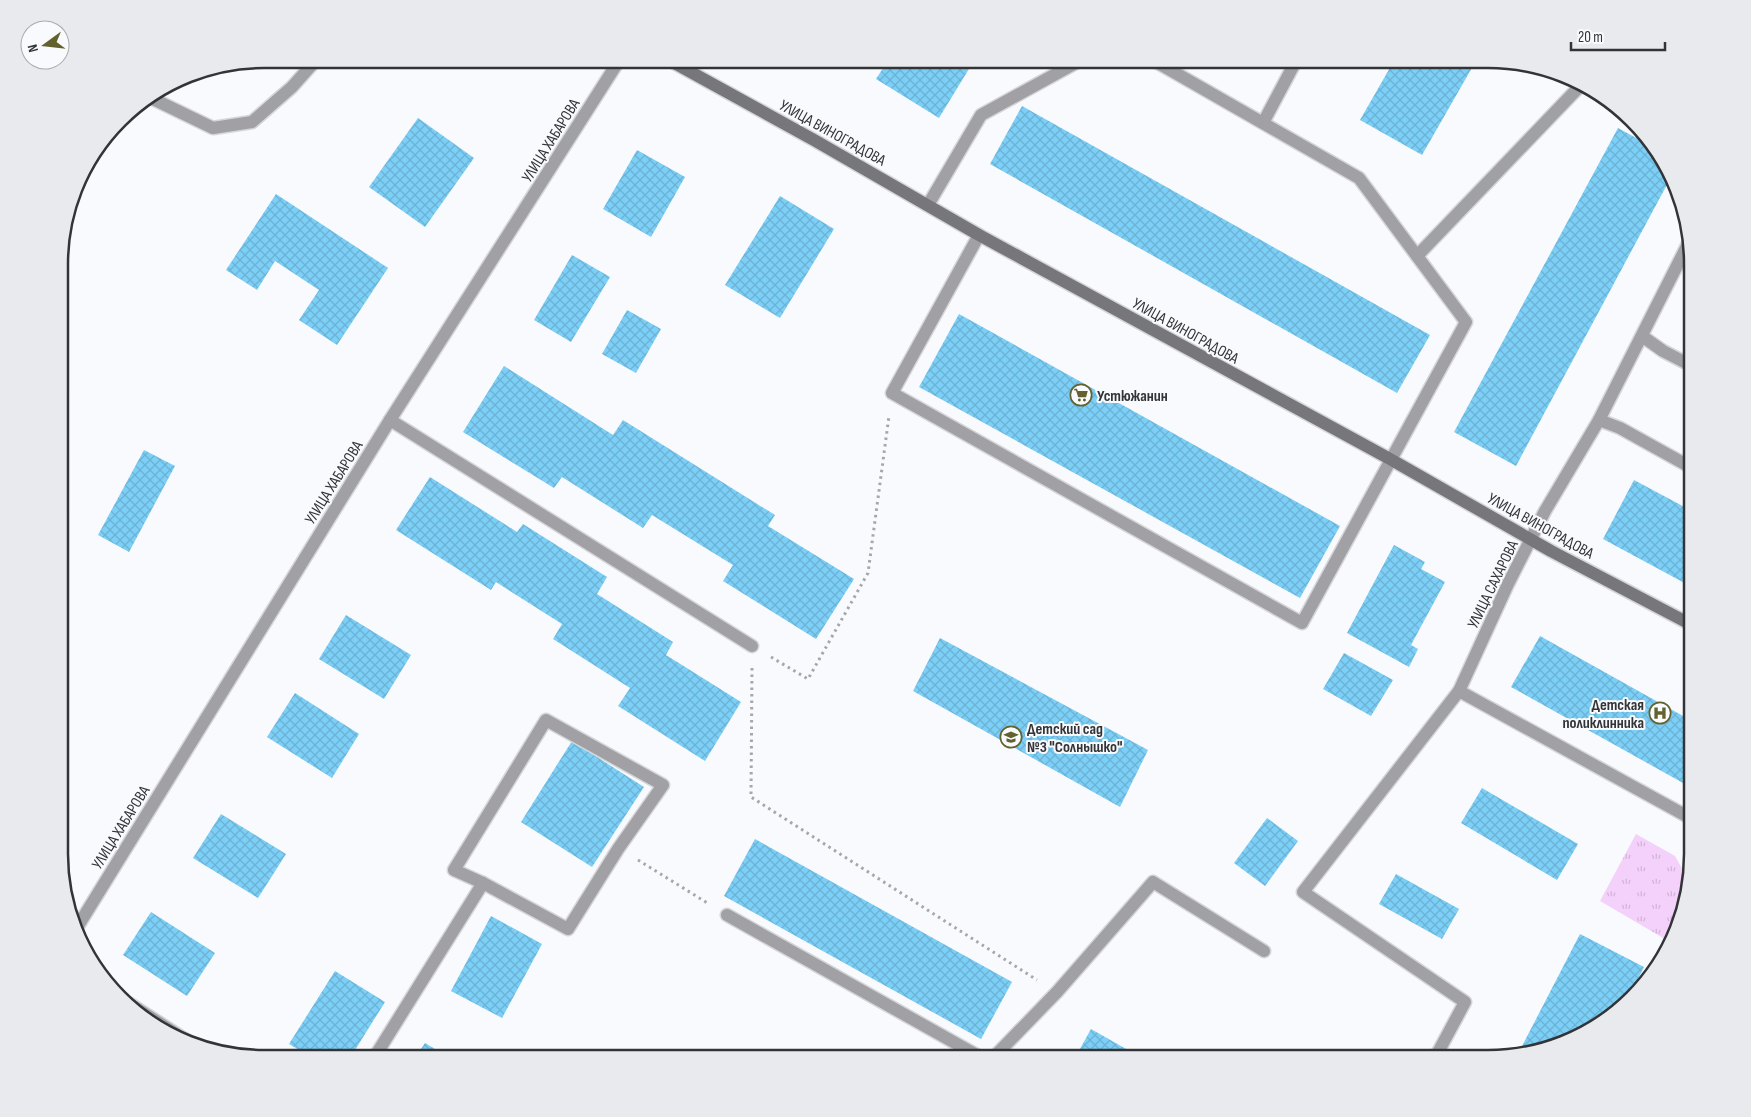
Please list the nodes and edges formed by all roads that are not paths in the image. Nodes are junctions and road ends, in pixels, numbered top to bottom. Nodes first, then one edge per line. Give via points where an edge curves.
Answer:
1 (309, 68) edge
2 (614, 68) edge
3 (683, 68) edge
4 (1067, 68) edge
5 (1167, 68) edge
6 (1292, 68) edge
7 (1577, 90) edge
8 (156, 100) edge
9 (1263, 123) junction
10 (928, 205) junction
11 (979, 235) junction
12 (1683, 254) edge
13 (1418, 256) junction
14 (1642, 336) junction
15 (1683, 361) edge
16 (390, 420) junction
17 (1599, 420) junction
18 (1390, 459) junction
19 (1683, 463) edge
20 (1532, 539) junction
21 (1683, 620) edge
22 (752, 646) road end
23 (1459, 691) junction
24 (1683, 814) edge
25 (483, 883) junction
26 (727, 915) road end
27 (80, 922) edge
28 (1264, 951) dead end
29 (379, 1050) edge
30 (968, 1050) edge
31 (1001, 1050) edge
32 (1439, 1050) edge

1 - 8 street via 252,122 213,128
2 - 16 street, УЛИЦА ХАБАРОВА
3 - 10 street, УЛИЦА ВИНОГРАДОВА
4 - 10 street via 981,115
5 - 9 street
6 - 9 street
7 - 13 street
9 - 13 street via 1359,178
10 - 11 street, УЛИЦА ВИНОГРАДОВА
11 - 18 street, УЛИЦА ВИНОГРАДОВА
11 - 18 street via 892,393 1302,623
12 - 14 street, УЛИЦА САХАРОВА
13 - 18 street via 1466,322
14 - 15 street
14 - 17 street, УЛИЦА САХАРОВА
16 - 22 street
16 - 27 street, УЛИЦА ХАБАРОВА
17 - 19 street
17 - 20 street, УЛИЦА САХАРОВА
18 - 20 street, УЛИЦА ВИНОГРАДОВА
20 - 21 street, УЛИЦА ВИНОГРАДОВА
20 - 23 street, УЛИЦА САХАРОВА
23 - 24 street
23 - 32 street, УЛИЦА САХАРОВА via 1303,892 1465,1002
25 - 25 street via 568,928 663,785 546,720 454,870
25 - 29 street
26 - 30 street
28 - 31 street via 1153,882 1057,992

